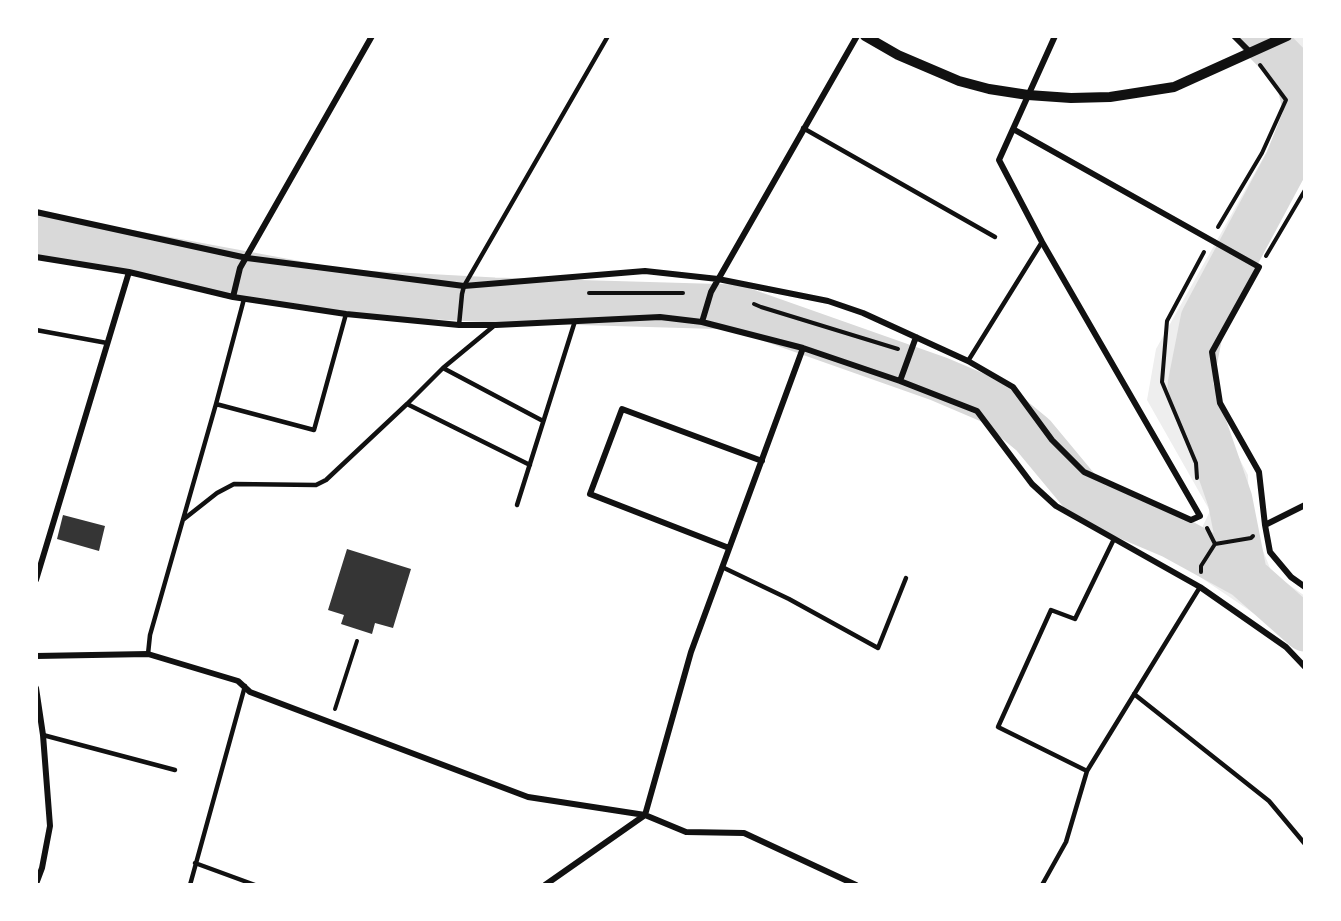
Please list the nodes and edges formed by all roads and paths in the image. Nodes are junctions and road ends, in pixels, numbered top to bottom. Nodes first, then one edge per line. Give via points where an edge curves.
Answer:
1 (372, 36) edge
2 (608, 36) edge
3 (857, 36) edge
4 (865, 36) edge
5 (1055, 36) edge
6 (1234, 36) edge
7 (1282, 38) edge
8 (1255, 51) junction
9 (1028, 95) junction
10 (803, 128) junction
11 (1013, 129) junction
12 (1305, 190) edge
13 (36, 212) edge
14 (995, 237) dead end
15 (1211, 239) junction
16 (1042, 242) junction
17 (36, 257) edge
18 (247, 258) junction
19 (1260, 267) junction
20 (129, 272) junction
21 (718, 279) junction
22 (464, 286) junction
23 (233, 297) junction
24 (244, 299) junction
25 (346, 314) junction
26 (575, 321) junction
27 (702, 322) junction
28 (459, 324) junction
29 (496, 325) junction
30 (36, 330) edge
31 (916, 338) junction
32 (107, 343) junction
33 (803, 348) junction
34 (968, 361) junction
35 (443, 368) junction
36 (900, 381) junction
37 (216, 404) junction
38 (407, 404) junction
39 (543, 421) junction
40 (762, 461) junction
41 (530, 465) junction
42 (1197, 484) dead end
43 (517, 505) dead end
44 (1305, 505) edge
45 (1200, 516) junction
46 (184, 519) junction
47 (1265, 525) junction
48 (1114, 539) junction
49 (1215, 544) junction
50 (729, 548) junction
51 (722, 567) junction
52 (906, 578) dead end
53 (36, 580) edge
54 (1200, 587) junction
55 (1305, 587) edge
56 (357, 641) dead end
57 (148, 654) junction
58 (36, 656) edge
59 (1305, 667) edge
60 (245, 687) junction
61 (36, 688) edge
62 (1134, 694) junction
63 (331, 721) junction
64 (43, 735) junction
65 (175, 770) dead end
66 (1087, 771) junction
67 (645, 815) junction
68 (1305, 844) edge
69 (195, 862) junction
70 (36, 884) edge
71 (190, 885) edge
72 (255, 885) edge
73 (545, 885) edge
74 (856, 885) edge
75 (1042, 885) edge

1 - 18 street
2 - 22 lane
3 - 10 street
4 - 9 street via 959,81
5 - 9 street
6 - 8 street
7 - 8 street
8 - 9 street via 1174,87 1110,97
8 - 15 path via 1286,100 1262,153
9 - 11 street
10 - 14 lane
10 - 21 street
11 - 15 street
11 - 16 street via 999,160
12 - 19 path
13 - 18 street
15 - 19 street
15 - 42 path via 1167,321 1162,382 1196,463
16 - 34 lane
16 - 45 street
17 - 20 street
18 - 22 street
18 - 23 street via 240,268
19 - 47 street via 1212,352 1220,403 1259,472
20 - 23 street
20 - 32 street
21 - 22 street via 645,271
21 - 27 street
21 - 31 street via 828,301
22 - 28 lane
23 - 24 street
24 - 25 street
24 - 37 lane
25 - 28 street
25 - 37 lane via 314,430
26 - 27 street via 660,317
26 - 29 street
26 - 39 lane
27 - 33 street
28 - 29 street
29 - 35 lane
30 - 32 lane
31 - 34 street
31 - 36 street
32 - 53 street
33 - 36 street
33 - 40 street
34 - 45 street via 1013,387 1052,440 1084,472 1191,520
35 - 38 lane
35 - 39 lane
36 - 48 street via 977,411 1032,484 1056,506
37 - 46 lane
38 - 41 lane
38 - 46 lane via 326,480 316,485 234,484 217,492
39 - 41 lane
40 - 50 street
40 - 50 street via 622,409 590,494
41 - 43 lane
44 - 47 street
45 - 49 path
46 - 57 lane
47 - 49 path via 1251,538
47 - 55 street via 1270,552
48 - 54 street
48 - 66 lane via 1075,620 1051,610 998,727
49 - 54 path via 1202,566
50 - 51 street
51 - 52 lane via 878,648
51 - 67 street via 691,652
54 - 59 street via 1286,647
54 - 62 lane
56 - 63 path
57 - 58 street
57 - 60 street via 238,681
60 - 63 street
60 - 69 lane
61 - 64 street
62 - 66 lane
62 - 68 lane via 1269,801
63 - 67 street via 528,797
64 - 65 lane
64 - 70 street via 50,826
66 - 75 lane via 1066,842
67 - 73 street
67 - 74 street via 686,832 744,833
69 - 71 lane
69 - 72 lane

